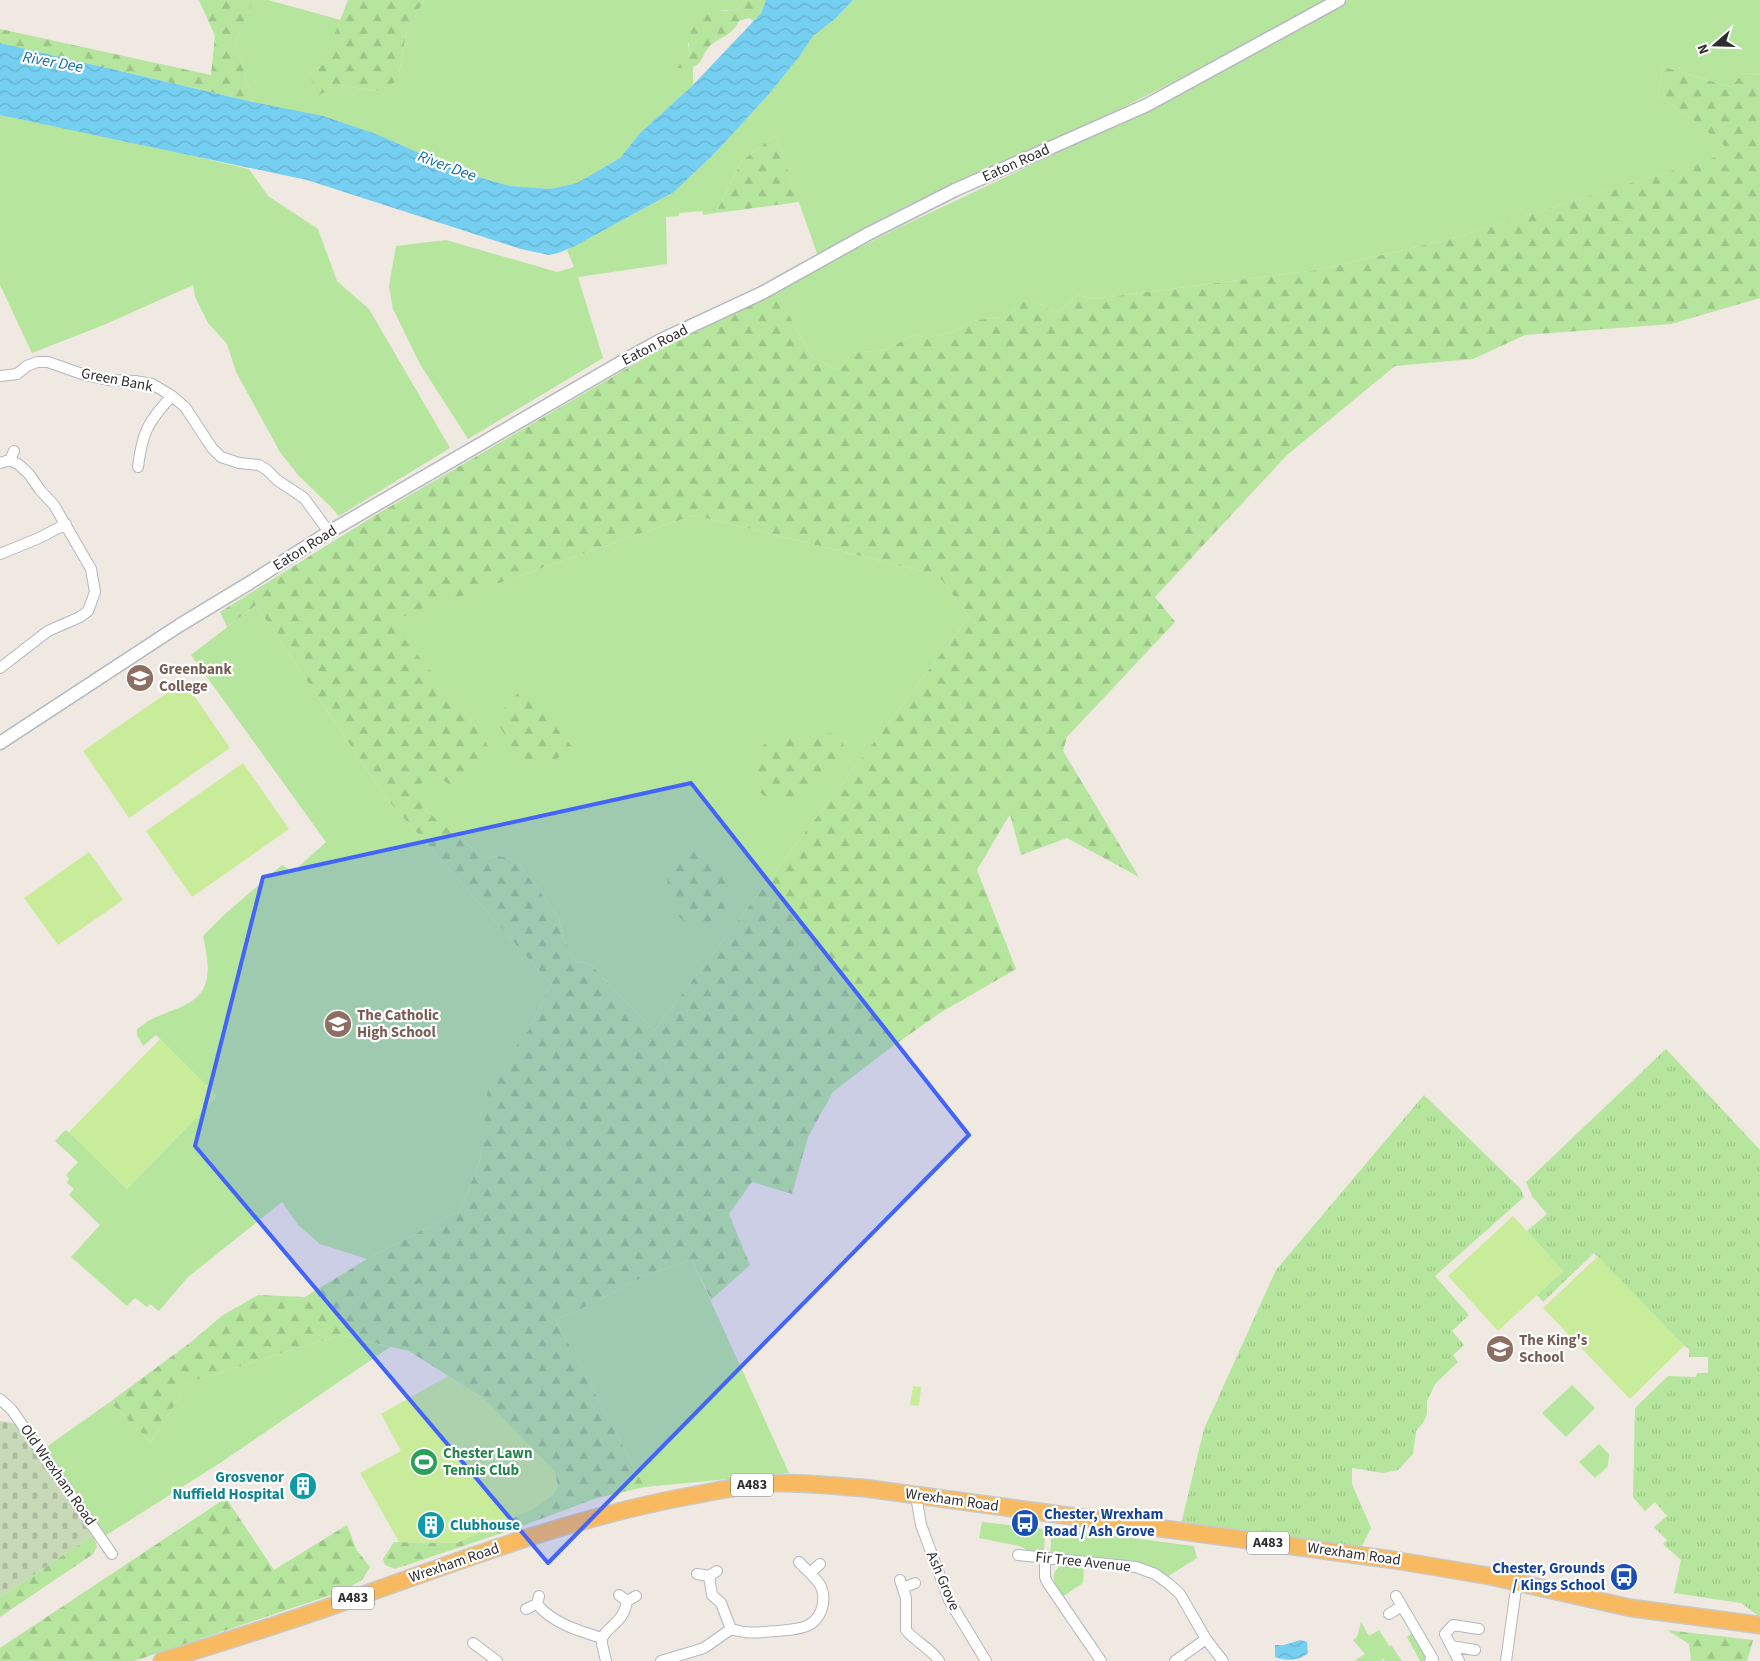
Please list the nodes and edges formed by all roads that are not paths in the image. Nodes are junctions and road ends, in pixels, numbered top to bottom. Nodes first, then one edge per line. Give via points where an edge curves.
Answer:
1 (1339, 0) edge
2 (0, 376) edge
3 (172, 396) junction
4 (8, 458) edge
5 (138, 467) dead end
6 (66, 524) junction
7 (329, 532) junction
8 (0, 554) edge
9 (0, 668) edge
10 (0, 743) edge
11 (0, 1399) edge
12 (916, 1496) junction
13 (112, 1554) dead end
14 (1018, 1556) dead end
15 (1045, 1558) junction
16 (799, 1562) dead end
17 (820, 1564) dead end
18 (810, 1573) junction
19 (697, 1574) dead end
20 (1517, 1582) junction
21 (915, 1583) dead end
22 (1396, 1596) dead end
23 (627, 1597) dead end
24 (1402, 1606) junction
25 (526, 1609) dead end
26 (1389, 1614) dead end
27 (1760, 1625) edge
28 (731, 1628) junction
29 (1479, 1630) dead end
30 (602, 1638) junction
31 (1206, 1639) junction
32 (473, 1643) dead end
33 (1451, 1646) junction
34 (1475, 1650) dead end
35 (1432, 1660) edge
36 (162, 1661) edge
37 (496, 1661) edge
38 (606, 1661) edge
39 (661, 1661) edge
40 (939, 1661) edge
41 (986, 1661) edge
42 (1101, 1661) edge
43 (1175, 1661) edge
44 (1223, 1661) edge
45 (1458, 1661) edge
46 (1506, 1661) edge

1 - 7 street, Eaton Road via 1147,105 955,190 762,293 661,340
2 - 3 street, Green Bank via 17,374 37,362 48,362 108,380 152,384
3 - 5 street via 150,421
3 - 7 street, Green Bank via 185,407 212,448 222,457 267,470 304,498
4 - 6 street via 29,474
6 - 8 street
6 - 9 street via 91,569 95,592 93,602 88,611 40,636
7 - 10 street, Eaton Road
11 - 13 street, Old Wrexham Road via 12,1410
12 - 20 highway, Wrexham Road / A483 via 1385,1558
12 - 36 highway, Wrexham Road / A483 via 802,1483 746,1486 671,1499 609,1513 521,1540
12 - 41 street, Ash Grove via 921,1525 949,1600
14 - 15 street, Fir Tree Avenue
15 - 31 street, Fir Tree Avenue via 1136,1567 1156,1574 1180,1594
15 - 42 street via 1046,1582
16 - 18 street
17 - 18 street
18 - 28 street via 818,1582 824,1600 820,1616 814,1622 802,1628 759,1633
19 - 28 street via 713,1574 712,1595 724,1608
20 - 27 highway, Wrexham Road / A483 via 1631,1608
20 - 46 street
21 - 40 street via 901,1584 906,1598 906,1630
22 - 24 street
23 - 30 street via 618,1622
24 - 26 street
24 - 35 street
25 - 30 street via 538,1600 543,1612 565,1625
28 - 39 street via 704,1648
29 - 33 street via 1453,1625 1445,1634
30 - 38 street
31 - 43 street
31 - 44 street, Fir Tree Avenue
32 - 37 street
33 - 34 street
33 - 45 street

